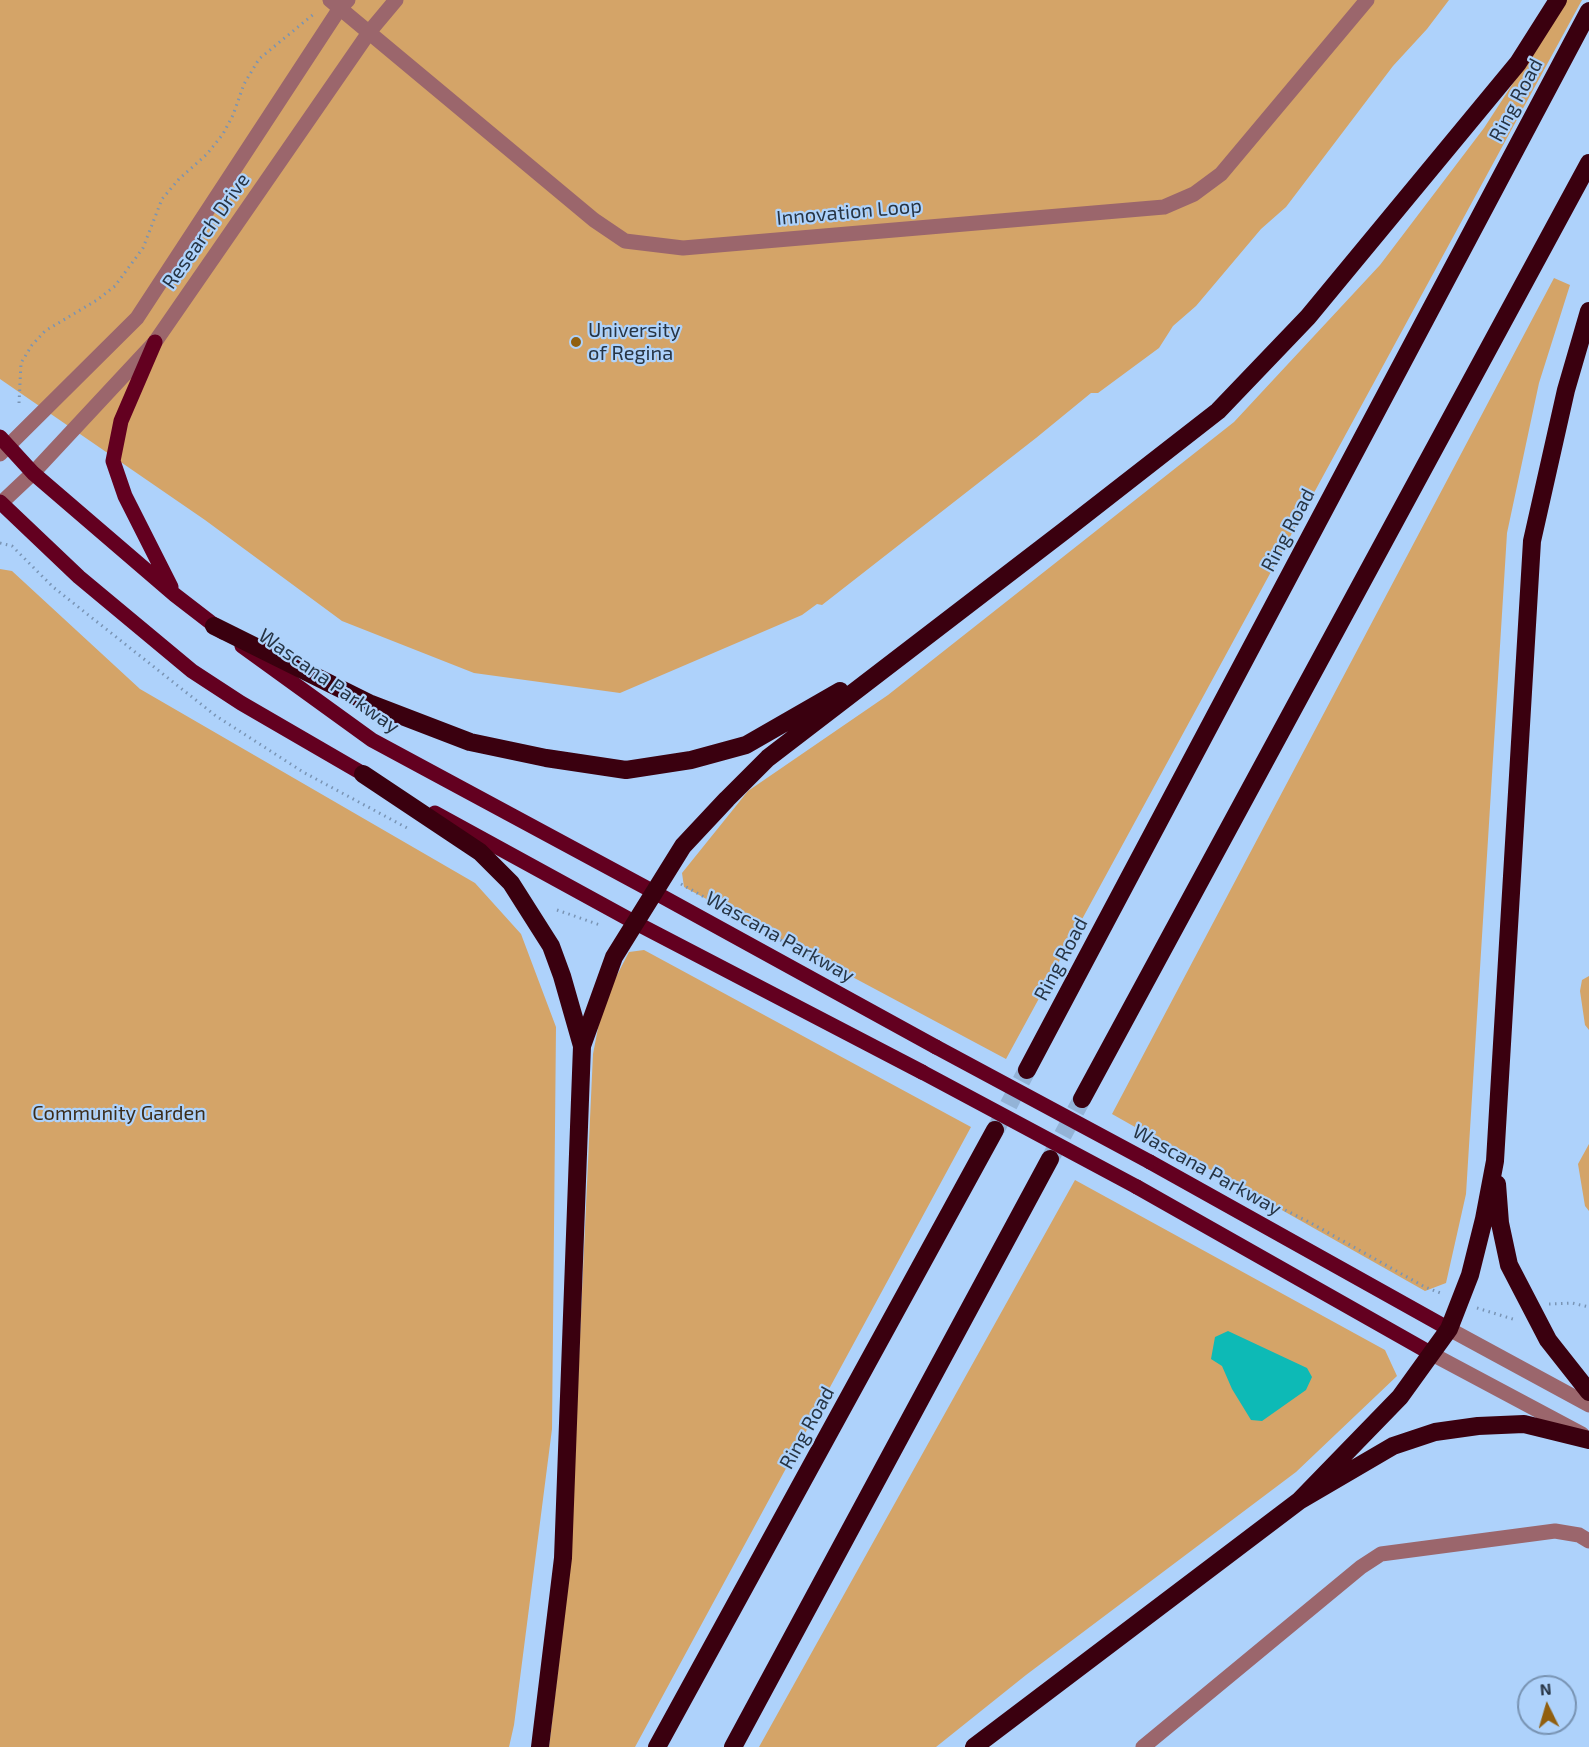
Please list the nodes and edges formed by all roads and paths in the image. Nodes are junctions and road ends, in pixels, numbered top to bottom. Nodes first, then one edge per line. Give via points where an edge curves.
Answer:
1 (396, 0) edge
2 (1367, 0) edge
3 (1558, 0) edge
4 (339, 3) edge
5 (317, 11) dead end
6 (1589, 11) edge
7 (370, 31) junction
8 (1589, 163) edge
9 (1589, 311) edge
10 (155, 342) junction
11 (19, 402) dead end
12 (3, 446) edge
13 (33, 473) junction
14 (0, 503) edge
15 (175, 595) junction
16 (214, 626) junction
17 (898, 657) junction
18 (363, 774) junction
19 (679, 883) dead end
20 (654, 892) junction
21 (557, 910) dead end
22 (634, 922) junction
23 (600, 925) dead end
24 (853, 980) dead end
25 (582, 1046) junction
26 (1027, 1070) tunnel mouth
27 (1082, 1099) tunnel mouth
28 (995, 1130) tunnel mouth
29 (1169, 1152) dead end
30 (1050, 1159) tunnel mouth
31 (1495, 1161) junction
32 (1440, 1292) dead end
33 (1550, 1304) dead end
34 (1588, 1306) edge
35 (1476, 1308) dead end
36 (1589, 1311) edge
37 (1517, 1320) dead end
38 (1449, 1329) junction
39 (1432, 1354) junction
40 (1589, 1392) edge
41 (1589, 1405) edge
42 (1589, 1439) edge
43 (1299, 1501) junction
44 (1589, 1541) edge
45 (540, 1747) edge
46 (657, 1747) edge
47 (733, 1747) edge
48 (974, 1747) edge
49 (1143, 1747) edge

1 - 7 street, Research Drive
2 - 7 street, Innovation Loop via 1221,174 1194,194 1164,207 683,248 625,241 594,220
3 - 17 highway via 1518,63 1331,290 1218,411
4 - 7 street, Innovation Loop
4 - 12 street, Research Drive via 137,318
5 - 11 path via 259,59 223,134 162,199 142,248 115,286 45,331 32,345 21,363
6 - 26 highway, Ring Road
7 - 10 street, Research Drive
8 - 27 highway
9 - 31 highway via 1566,390 1532,541
10 - 13 street, Research Drive
10 - 15 main road via 121,421 113,461 125,496
12 - 13 main road, Wascana Parkway
13 - 14 street, Research Drive
13 - 15 main road, Wascana Parkway
14 - 18 main road via 79,577 192,671
15 - 16 main road, Wascana Parkway
16 - 17 highway via 371,704 470,742 626,770 691,760 746,745
16 - 20 main road, Wascana Parkway via 372,740
17 - 20 highway via 768,758 683,846
18 - 22 main road
18 - 25 highway via 480,852 511,883 551,946
19 - 24 path
20 - 22 highway
20 - 38 main road, Wascana Parkway, bridge
21 - 23 path
22 - 25 highway via 614,957
22 - 39 main road, bridge via 1137,1187
25 - 45 highway via 563,1558
28 - 46 highway, Ring Road
29 - 32 path
30 - 47 highway
31 - 38 highway via 1470,1275
31 - 40 highway via 1500,1223 1509,1265 1548,1340
33 - 34 path
34 - 36 path
35 - 37 path
38 - 39 highway
38 - 41 street, Wascana Parkway
39 - 42 street
39 - 43 highway via 1400,1397
42 - 43 highway via 1524,1424 1435,1432 1393,1446
43 - 48 highway
44 - 49 street via 1579,1535 1555,1532 1381,1554

